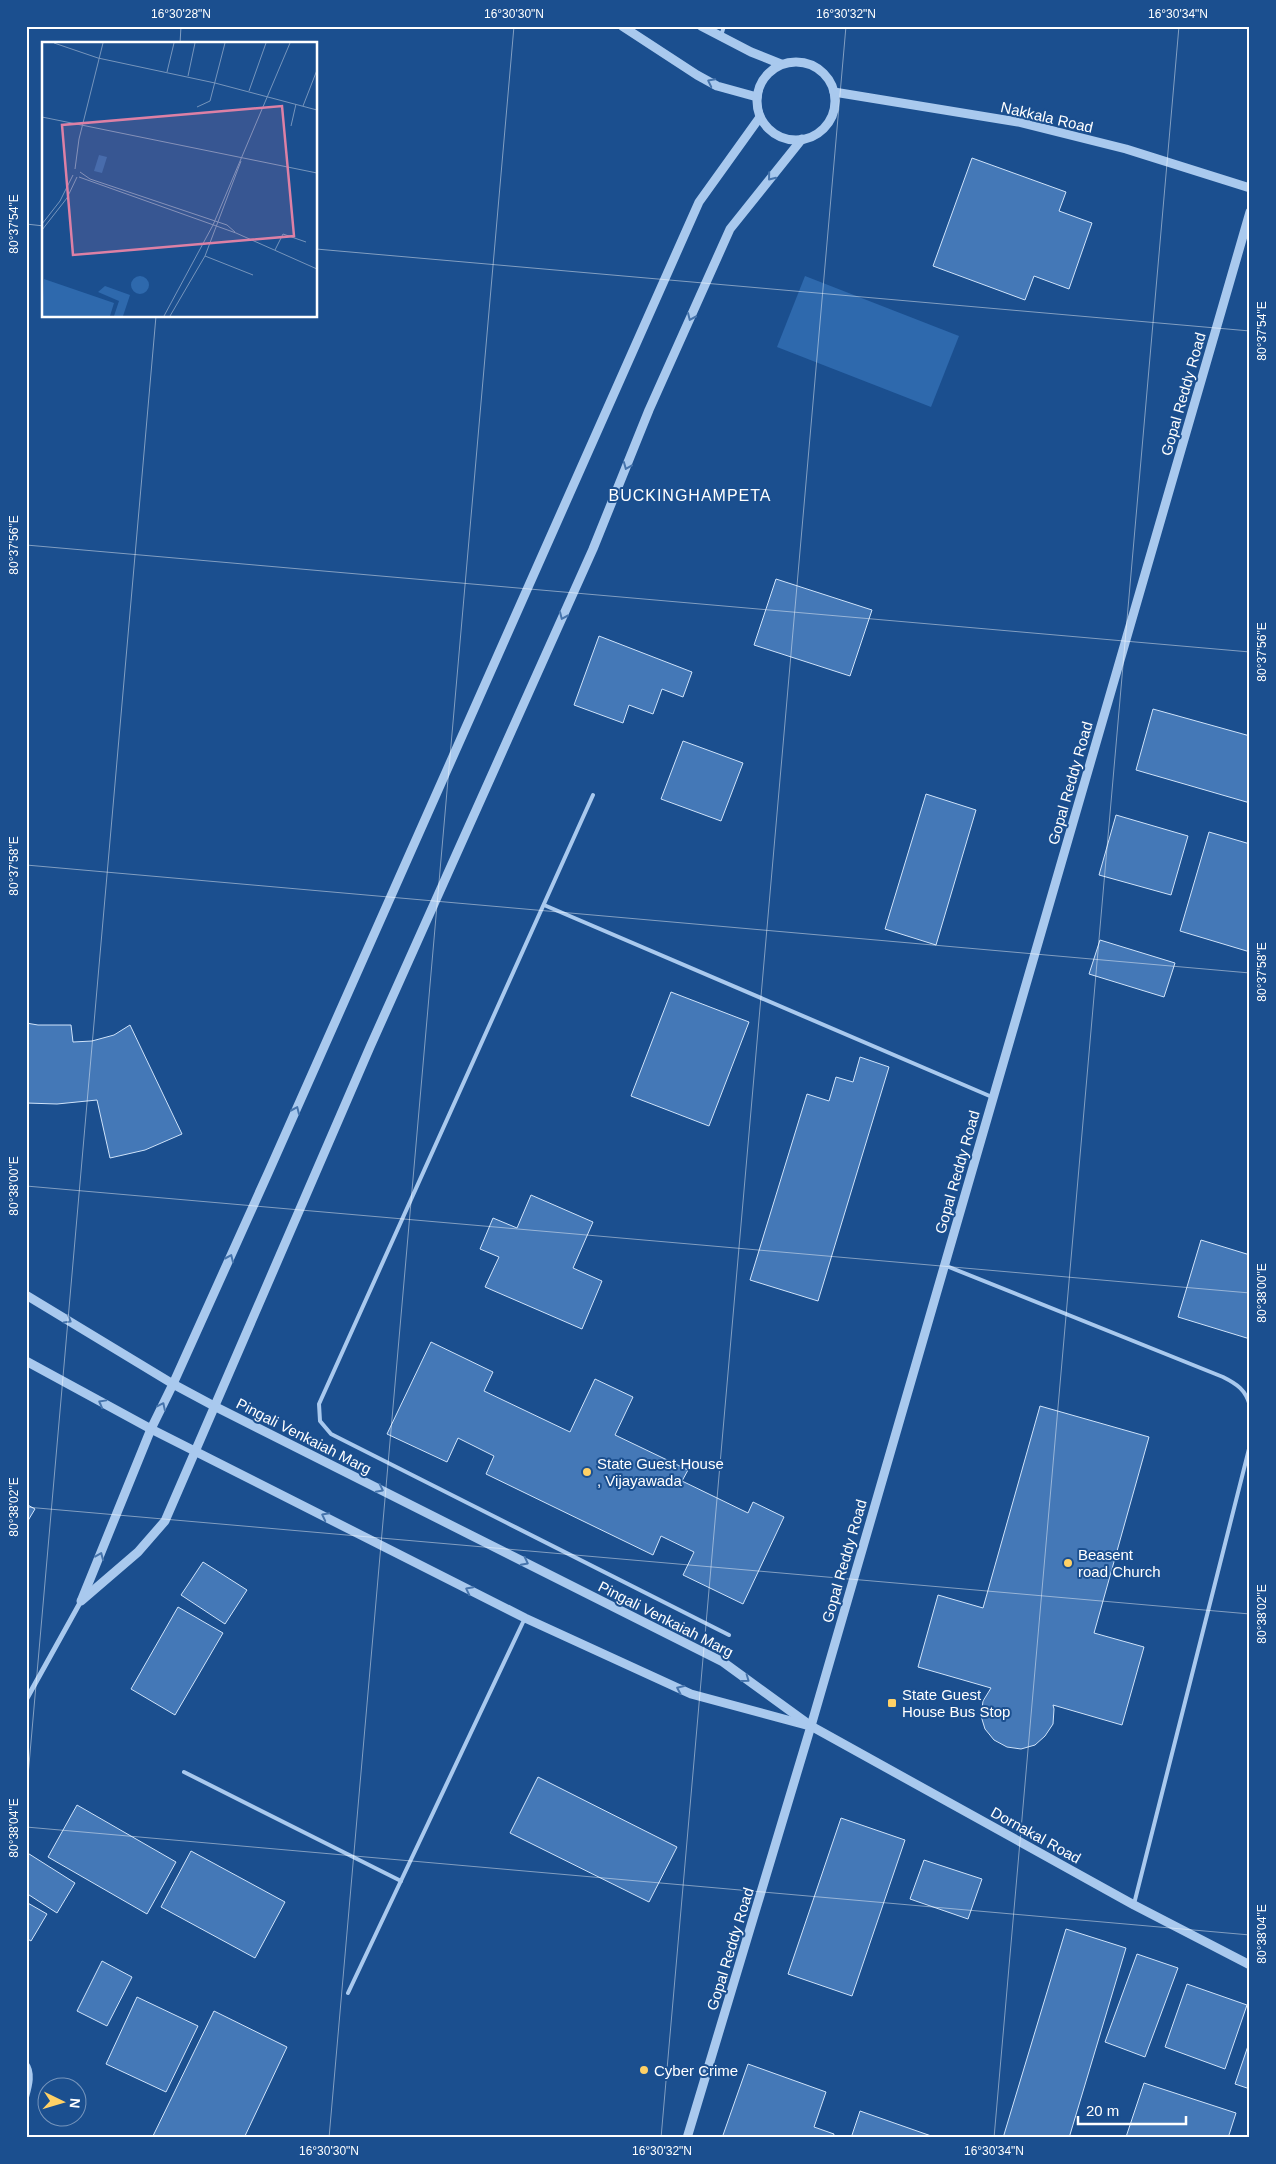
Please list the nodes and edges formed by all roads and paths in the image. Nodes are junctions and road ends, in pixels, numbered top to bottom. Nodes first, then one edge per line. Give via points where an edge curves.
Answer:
1 (622, 26) edge
2 (701, 26) edge
3 (724, 26) edge
4 (721, 38) junction
5 (781, 64) junction
6 (834, 92) junction
7 (757, 97) junction
8 (760, 116) junction
9 (802, 139) junction
10 (1250, 188) edge
11 (1250, 212) edge
12 (593, 795) dead end
13 (544, 905) junction
14 (993, 1097) junction
15 (944, 1265) junction
16 (26, 1295) edge
17 (26, 1361) edge
18 (173, 1384) junction
19 (214, 1406) junction
20 (1250, 1406) edge
21 (151, 1430) junction
22 (1250, 1446) edge
23 (195, 1450) junction
24 (81, 1601) junction
25 (524, 1618) junction
26 (729, 1635) dead end
27 (26, 1700) edge
28 (811, 1726) junction
29 (184, 1772) dead end
30 (401, 1881) junction
31 (1134, 1904) junction
32 (1250, 1965) edge
33 (348, 1993) dead end
34 (26, 2063) edge
35 (26, 2099) edge
36 (687, 2138) edge

7 -> 1 street via 717,86
2 - 4 street
3 - 4 lane
4 - 5 street
5 - 6 street via 792,62 814,66 830,82
5 - 7 street via 764,78
6 - 9 street via 835,104 825,127
6 - 10 street, Nakkala Road via 1018,122 1126,149
7 - 8 street
8 - 9 street via 767,128 778,135 790,140
18 -> 8 street via 699,202
9 -> 19 street via 730,229 649,410 585,567
11 - 14 street, Gopal Reddy Road
12 - 13 lane
13 - 14 lane
13 - 26 lane via 320,1404 320,1421 331,1434
14 - 15 street, Gopal Reddy Road
15 - 20 lane via 1223,1377 1238,1385 1248,1397
15 - 28 street, Gopal Reddy Road
16 -> 18 street, Pingali Venkaiah Marg
21 -> 17 street
18 - 19 street, Pingali Venkaiah Marg
21 -> 18 street
19 - 23 street
19 -> 28 street, Pingali Venkaiah Marg via 724,1662
21 - 23 street
24 -> 21 street
22 - 31 lane
23 - 24 street via 165,1521 138,1552
25 -> 23 street
24 - 27 street
28 -> 25 street via 691,1694
25 - 30 lane
28 - 31 street, Dornakal Road
28 - 36 street, Gopal Reddy Road
29 - 30 lane
30 - 33 lane
31 - 32 street, Dornakal Road
34 - 35 street via 30,2068

